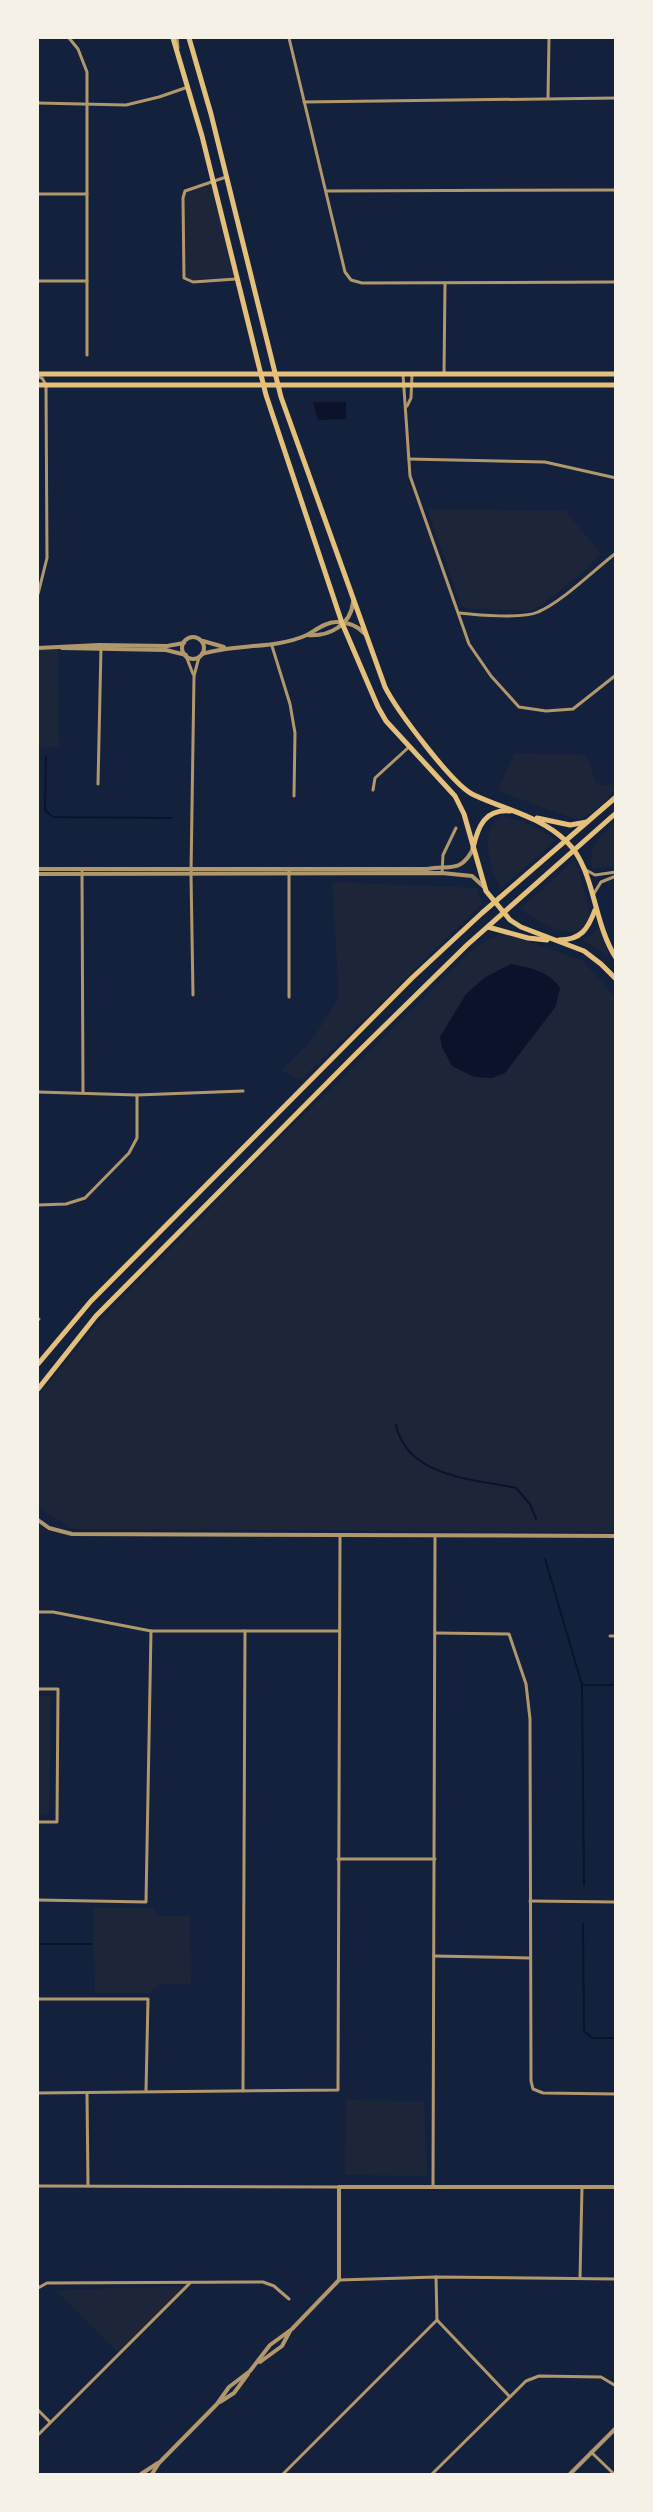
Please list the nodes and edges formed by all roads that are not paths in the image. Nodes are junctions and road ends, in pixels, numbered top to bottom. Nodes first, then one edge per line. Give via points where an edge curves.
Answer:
1 (69, 38) edge
2 (175, 38) edge
3 (189, 38) edge
4 (289, 38) edge
5 (549, 38) edge
6 (188, 87) junction
7 (548, 98) junction
8 (615, 98) edge
9 (304, 102) junction
10 (38, 103) edge
11 (88, 103) junction
12 (226, 177) junction
13 (213, 181) junction
14 (615, 190) edge
15 (327, 191) junction
16 (38, 194) edge
17 (87, 194) junction
18 (236, 279) junction
19 (38, 281) edge
20 (87, 281) junction
21 (615, 282) edge
22 (445, 283) junction
23 (87, 355) dead end
24 (275, 373) junction
25 (260, 374) junction
26 (403, 374) junction
27 (412, 374) junction
28 (444, 374) junction
29 (595, 374) junction
30 (615, 374) edge
31 (38, 375) edge
32 (38, 385) edge
33 (46, 385) junction
34 (263, 385) junction
35 (278, 385) junction
36 (403, 385) junction
37 (412, 385) junction
38 (594, 385) junction
39 (615, 385) edge
40 (406, 408) junction
41 (409, 459) junction
42 (615, 478) edge
43 (615, 553) edge
44 (38, 594) edge
45 (353, 602) junction
46 (459, 613) junction
47 (342, 623) junction
48 (365, 634) junction
49 (202, 641) junction
50 (184, 643) junction
51 (272, 646) junction
52 (101, 647) junction
53 (38, 648) edge
54 (146, 648) junction
55 (226, 648) junction
56 (201, 655) junction
57 (186, 656) junction
58 (615, 675) edge
59 (194, 676) junction
60 (409, 747) junction
61 (98, 784) dead end
62 (373, 790) dead end
63 (294, 796) dead end
64 (615, 796) edge
65 (520, 812) junction
66 (615, 813) edge
67 (530, 816) junction
68 (587, 821) junction
69 (456, 828) dead end
70 (566, 841) junction
71 (473, 849) junction
72 (574, 849) junction
73 (38, 869) edge
74 (82, 869) junction
75 (442, 870) junction
76 (584, 870) junction
77 (191, 871) junction
78 (289, 872) junction
79 (38, 874) edge
80 (615, 874) edge
81 (82, 875) junction
82 (483, 886) junction
83 (592, 897) junction
84 (494, 903) junction
85 (595, 909) junction
86 (503, 913) junction
87 (488, 927) junction
88 (552, 940) junction
89 (615, 958) edge
90 (615, 979) edge
91 (193, 995) dead end
92 (289, 997) dead end
93 (243, 1091) dead end
94 (38, 1092) edge
95 (83, 1092) junction
96 (137, 1095) junction
97 (38, 1205) edge
98 (38, 1364) edge
99 (38, 1389) edge
100 (38, 1520) edge
101 (340, 1536) junction
102 (615, 1536) edge
103 (435, 1537) junction
104 (38, 1612) edge
105 (151, 1631) junction
106 (245, 1631) junction
107 (339, 1631) junction
108 (436, 1633) junction
109 (610, 1636) dead end
110 (615, 1636) edge
111 (38, 1689) edge
112 (38, 1822) edge
113 (338, 1859) junction
114 (435, 1859) junction
115 (38, 1900) edge
116 (530, 1901) junction
117 (615, 1902) edge
118 (434, 1956) junction
119 (530, 1958) junction
120 (38, 1999) edge
121 (146, 2091) junction
122 (243, 2091) junction
123 (38, 2093) edge
124 (87, 2093) junction
125 (615, 2094) edge
126 (38, 2186) edge
127 (88, 2186) junction
128 (339, 2187) junction
129 (433, 2187) junction
130 (582, 2187) junction
131 (615, 2187) edge
132 (436, 2277) junction
133 (580, 2278) junction
134 (615, 2279) edge
135 (339, 2280) junction
136 (192, 2282) junction
137 (38, 2288) edge
138 (289, 2299) dead end
139 (437, 2320) junction
140 (292, 2329) junction
141 (257, 2364) junction
142 (250, 2371) junction
143 (615, 2386) edge
144 (509, 2396) junction
145 (217, 2404) junction
146 (38, 2410) edge
147 (50, 2422) junction
148 (615, 2428) edge
149 (38, 2435) edge
150 (591, 2452) junction
151 (159, 2463) junction
152 (141, 2475) edge
153 (152, 2475) edge
154 (284, 2475) edge
155 (432, 2475) edge
156 (570, 2475) edge
157 (614, 2475) edge

1 - 11 street via 87,72
2 - 6 main road
3 - 12 main road
4 - 9 street
5 - 7 street
6 - 11 street via 126,105
6 - 13 main road
7 - 8 street
7 - 9 street
9 - 15 street
10 - 11 street
11 - 17 street
12 - 13 street
12 - 24 main road
13 - 18 main road
13 - 18 street via 185,191 184,278 193,282
14 - 15 street
15 - 22 street via 345,272 351,280
16 - 17 street
17 - 20 street
18 - 25 main road
19 - 20 street
20 - 23 street
21 - 22 street
22 - 28 street
24 - 25 main road
24 - 26 main road
24 - 35 main road
25 - 31 main road
25 - 34 main road
26 - 27 main road
26 - 36 street
27 - 28 main road
27 - 37 street
28 - 29 main road
29 - 30 main road
29 - 38 main road
31 - 33 street
32 - 33 main road
33 - 34 main road
33 - 44 street via 47,558
34 - 35 main road
34 - 47 main road
35 - 36 main road
35 - 45 main road
36 - 37 main road
36 - 40 street
37 - 38 main road
37 - 40 street
38 - 39 main road
40 - 41 street
41 - 42 street via 545,462
41 - 46 street via 410,476
43 - 46 street via 535,614
45 - 47 street via 351,615
45 - 48 main road
46 - 58 street via 469,644 519,707 573,709
47 - 48 street via 354,624
47 - 51 street via 335,622
47 - 60 main road via 378,707
48 - 65 main road via 393,704 447,769 472,795
49 - 50 street via 190,637
49 - 55 street
49 - 56 street
50 - 54 street
50 - 57 street
51 - 55 street
51 - 63 street via 295,733
52 - 53 street
52 - 54 street
52 - 61 street
54 - 57 street
55 - 56 street
56 - 57 street
56 - 59 street
57 - 59 street
59 - 77 street
60 - 62 street via 375,778
60 - 71 main road via 455,796
64 - 68 main road
65 - 67 main road
65 - 71 main road via 494,812 485,818 477,830
66 - 72 main road
67 - 68 main road via 570,825
67 - 70 main road
68 - 70 main road
69 - 75 street via 442,855
70 - 72 main road
70 - 84 main road
71 - 75 street via 462,865
71 - 82 main road
72 - 76 main road
72 - 86 main road
73 - 74 street
74 - 77 street
74 - 81 street
75 - 78 street
75 - 82 street via 472,876
76 - 80 street via 594,875
76 - 83 main road
77 - 78 street
77 - 81 street
77 - 91 street
78 - 92 street
79 - 81 street
80 - 83 street via 601,882
81 - 95 street
82 - 84 main road
83 - 85 main road
84 - 86 main road
84 - 98 main road via 412,978 218,1172 91,1301
85 - 88 main road via 580,935 573,940
85 - 89 main road
86 - 87 main road
86 - 88 main road via 521,927
87 - 88 main road via 535,940
87 - 99 main road via 96,1316
88 - 90 main road via 584,951
93 - 96 street
94 - 95 street
95 - 96 street
96 - 97 street via 137,1138 129,1153 85,1198 66,1204
100 - 101 street via 49,1528 72,1534
101 - 103 street
101 - 107 street
102 - 103 street
103 - 108 street
104 - 105 street
105 - 106 street
105 - 115 street via 146,1902
106 - 107 street
106 - 122 street
107 - 113 street
108 - 114 street
108 - 116 street via 509,1634 526,1684 530,1719
109 - 110 street
111 - 112 street via 57,1689 57,1822
113 - 114 street
113 - 122 street via 338,2090
114 - 118 street
116 - 117 street
116 - 119 street
118 - 119 street
118 - 129 street
119 - 125 street via 533,2089 543,2093
120 - 121 street via 148,1999
121 - 122 street
121 - 124 street
123 - 124 street
124 - 127 street
126 - 127 street
127 - 128 street
128 - 129 street
128 - 135 street
129 - 130 street
130 - 131 street
130 - 133 street
132 - 133 street
132 - 135 street
132 - 139 street
133 - 134 street
135 - 140 street
136 - 137 street via 47,2283
136 - 138 street via 263,2282
136 - 147 street
139 - 144 street
139 - 154 street
140 - 141 street via 270,2345
140 - 141 street via 282,2346
141 - 142 street
142 - 145 street via 229,2387
142 - 145 street via 240,2387
143 - 144 street via 601,2377 539,2376 526,2381
144 - 155 street
145 - 151 street
146 - 147 street
147 - 149 street
148 - 150 street
150 - 156 street
150 - 157 street
151 - 152 street
151 - 153 street

